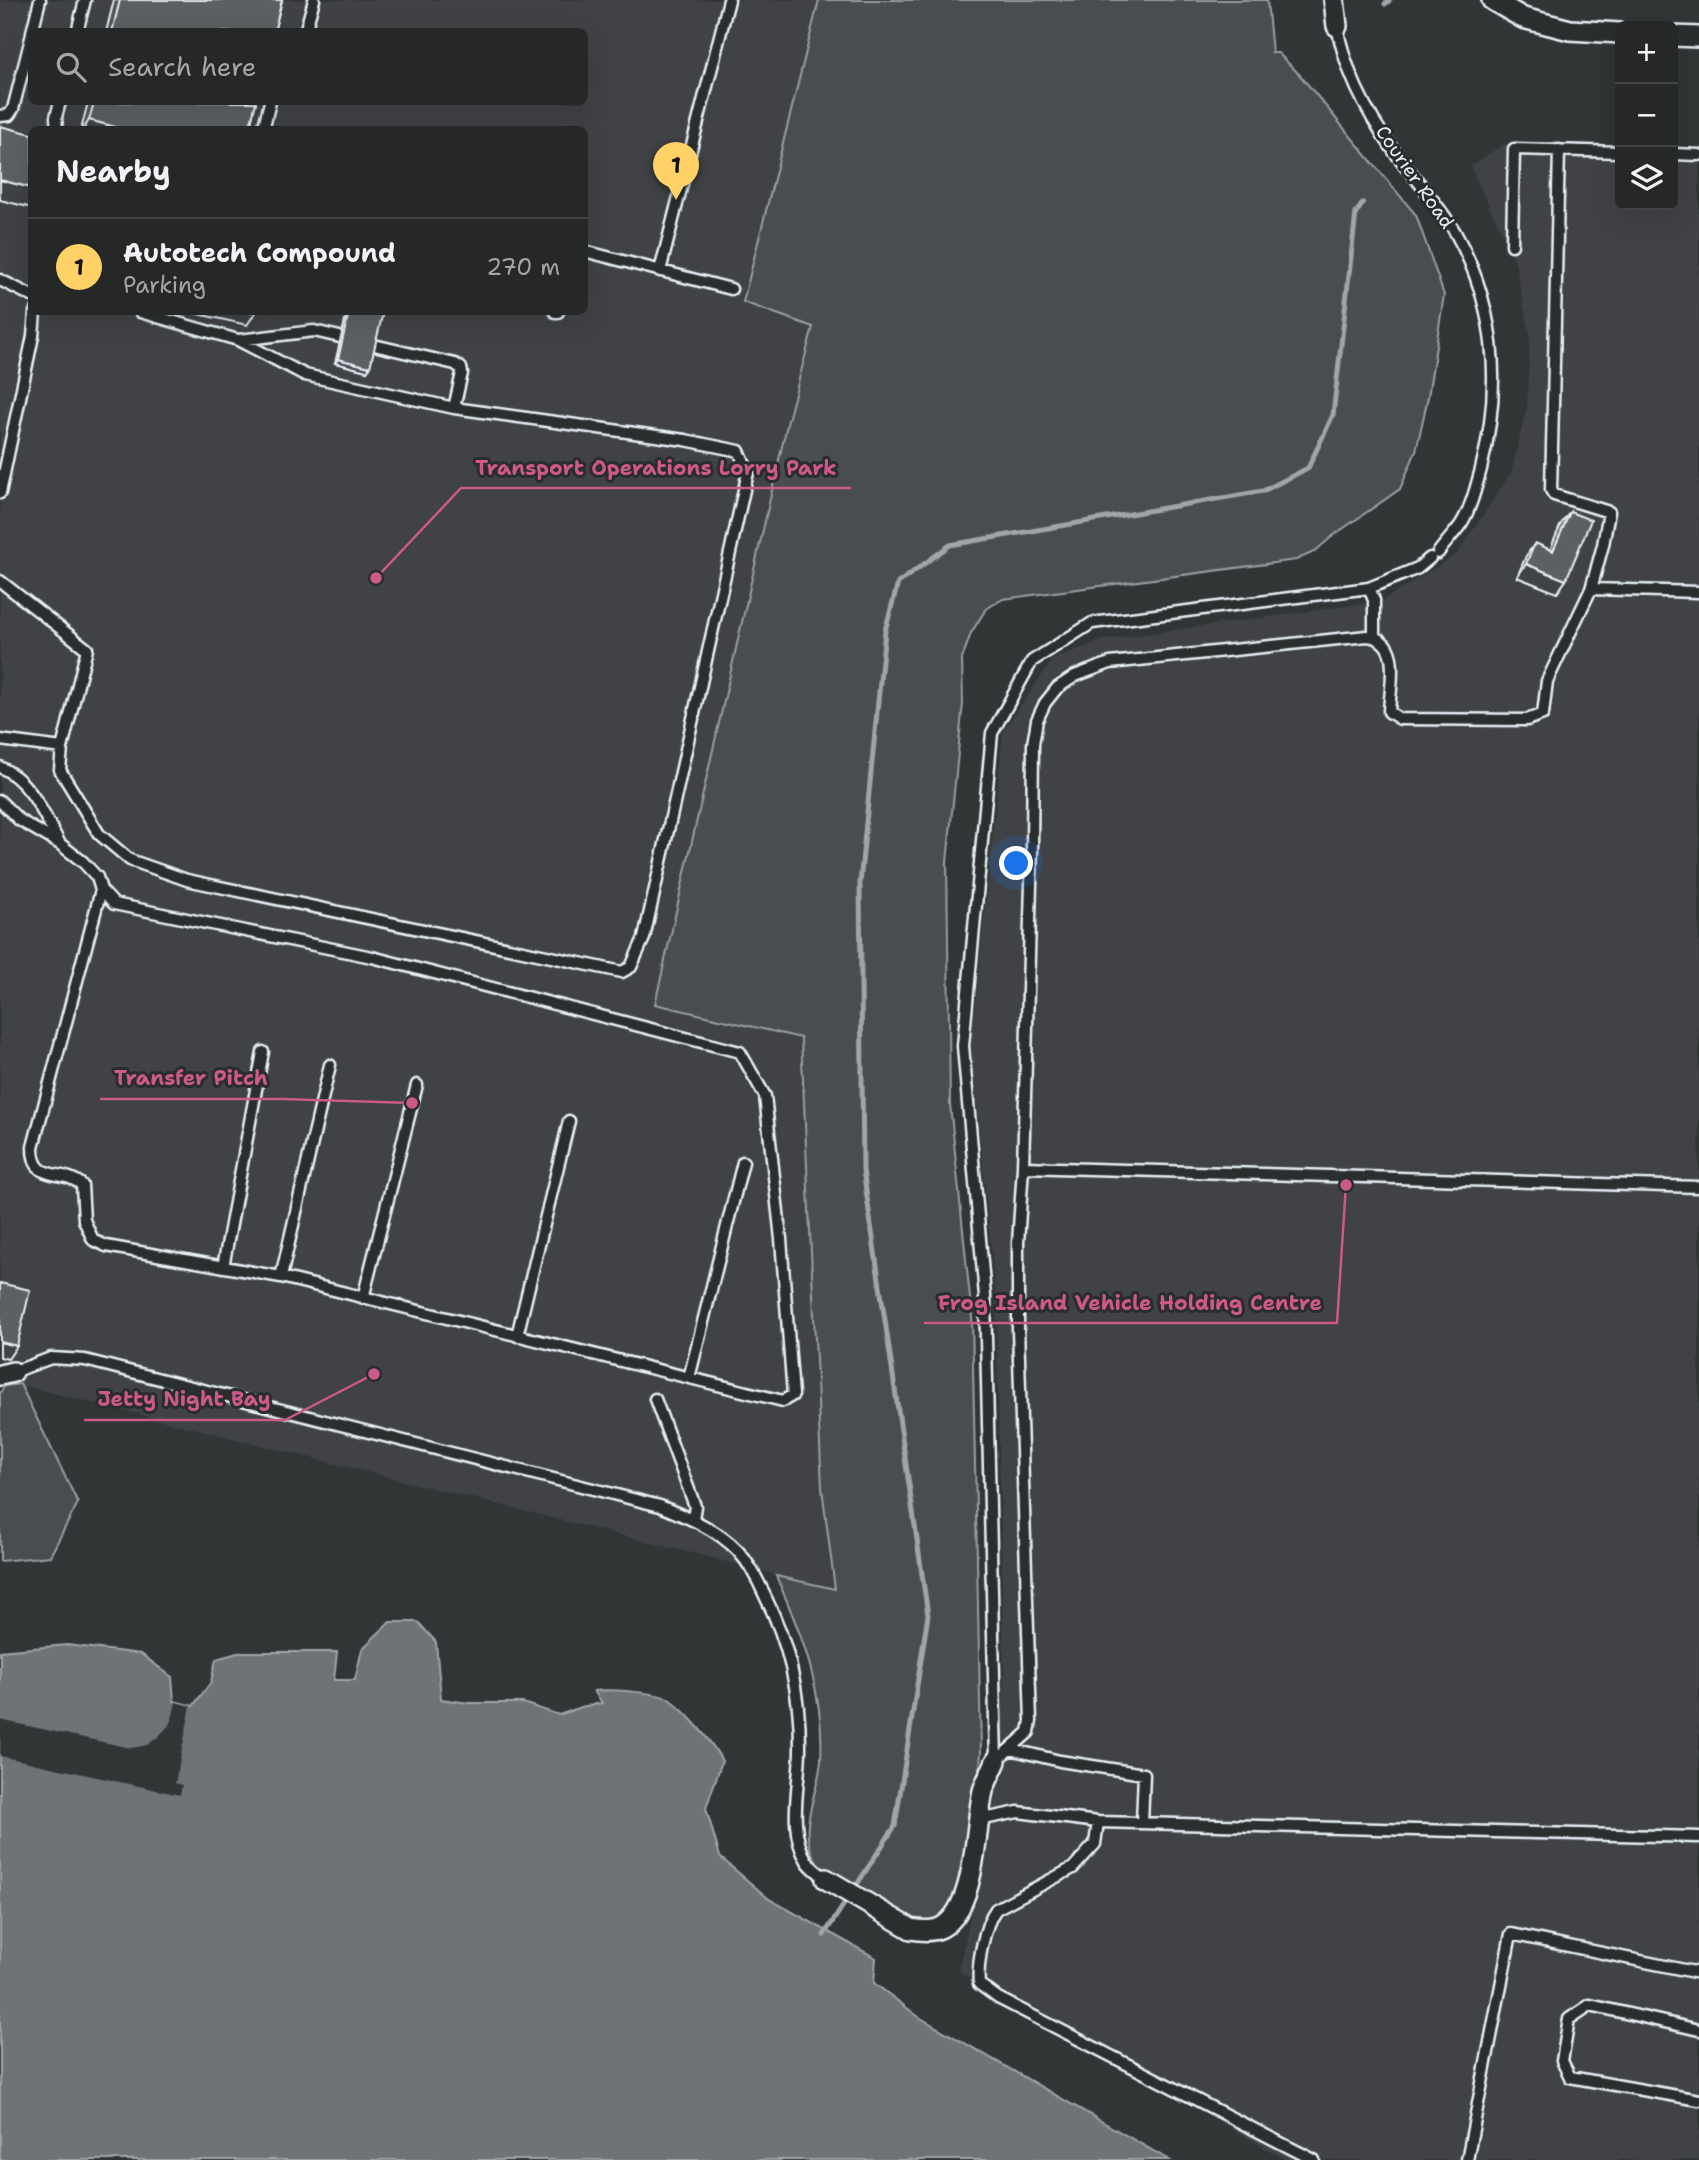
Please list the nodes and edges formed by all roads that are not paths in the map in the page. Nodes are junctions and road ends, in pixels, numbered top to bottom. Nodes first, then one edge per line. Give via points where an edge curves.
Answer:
1 (40, 0) edge
2 (85, 0) edge
3 (314, 0) edge
4 (729, 0) edge
5 (1334, 0) edge
6 (1492, 0) edge
7 (1337, 26) joint
8 (33, 28) edge
9 (79, 28) edge
10 (307, 28) edge
11 (1615, 33) edge
12 (1678, 36) edge
13 (1699, 37) edge
14 (28, 49) edge
15 (59, 105) edge
16 (269, 105) edge
17 (0, 116) edge
18 (57, 126) edge
19 (264, 126) edge
20 (1559, 150) junction
21 (1615, 152) edge
22 (1678, 154) edge
23 (1699, 155) edge
24 (1512, 245) dead end
25 (588, 252) edge
26 (660, 271) junction
27 (0, 280) edge
28 (731, 289) dead end
29 (28, 294) edge
30 (35, 315) edge
31 (150, 315) edge
32 (238, 340) junction
33 (454, 408) junction
34 (0, 493) edge
35 (0, 581) edge
36 (1369, 588) junction
37 (1591, 589) junction
38 (1699, 592) edge
39 (1374, 636) junction
40 (0, 740) edge
41 (62, 748) junction
42 (0, 767) edge
43 (0, 801) edge
44 (61, 844) junction
45 (101, 890) junction
46 (263, 1052) dead end
47 (330, 1065) dead end
48 (417, 1085) dead end
49 (569, 1121) dead end
50 (743, 1162) dead end
51 (1023, 1167) junction
52 (1699, 1187) edge
53 (223, 1267) junction
54 (281, 1277) junction
55 (363, 1298) junction
56 (517, 1336) junction
57 (7, 1373) edge
58 (690, 1378) junction
59 (655, 1399) dead end
60 (693, 1519) junction
61 (1003, 1755) junction
62 (979, 1820) junction
63 (1098, 1822) junction
64 (1142, 1822) junction
65 (1699, 1838) edge
66 (826, 1879) joint
67 (1699, 1973) edge
68 (1699, 2030) edge
69 (1699, 2100) edge
70 (1314, 2160) edge
71 (1466, 2160) edge

1 - 8 lane
2 - 9 lane
3 - 10 lane
4 - 26 lane
5 - 7 street, Courier Road
6 - 11 street via 1523,18 1570,30
7 - 36 lane, Courier Road via 1367,108 1455,232 1477,282 1490,331 1494,380 1490,433 1462,523 1418,568
12 - 13 street
14 - 17 lane via 13,108 9,115
15 - 18 lane
16 - 19 lane
20 - 21 lane
20 - 24 lane via 1514,149
20 - 37 lane via 1551,490 1554,495 1609,512
22 - 23 lane
25 - 26 lane
26 - 28 lane
27 - 29 lane
30 - 34 lane
31 - 32 lane
32 - 33 lane via 305,375
32 - 33 lane via 314,331 456,364 462,373
33 - 41 lane via 739,450 748,472 644,938 631,967 622,972 338,914 187,880 130,860 99,834 60,770
35 - 41 lane via 87,649
36 - 39 lane via 1374,600
36 - 61 lane via 1092,623 1032,661 992,733 963,1046 985,1296
37 - 38 lane
37 - 39 lane via 1547,681 1543,715 1527,720 1393,716 1389,712 1392,657 1389,646
39 - 51 lane via 1110,663 1075,676 1045,703 1033,744
40 - 41 lane
42 - 44 lane via 24,784
43 - 44 lane via 19,820
44 - 45 lane via 83,862
45 - 53 lane via 33,1157 42,1172 75,1178 82,1185 84,1220 93,1240
45 - 58 lane via 114,904 127,908 372,957 740,1052 765,1096 793,1395 783,1401
46 - 53 lane
47 - 54 lane
48 - 55 lane
49 - 56 lane
50 - 58 lane
51 - 52 lane
51 - 61 lane via 1018,1329 1031,1721 1029,1732
53 - 54 lane
54 - 55 lane
55 - 56 lane
56 - 58 lane
57 - 60 lane via 51,1358 85,1360 660,1506
59 - 60 lane via 695,1506
60 - 66 lane via 718,1534 749,1566 788,1649 799,1704 799,1836 807,1862
61 - 62 street via 984,1788
61 - 64 lane via 1144,1774
62 - 63 lane via 1018,1812
62 - 66 street via 962,1901 953,1919 941,1928 911,1929
63 - 64 lane
63 - 70 lane via 1095,1844 1073,1868 996,1909 990,1917 979,1984 998,1998
64 - 65 lane
67 - 71 lane via 1511,1934
68 - 69 lane via 1590,2005 1569,2019 1562,2061 1570,2077

